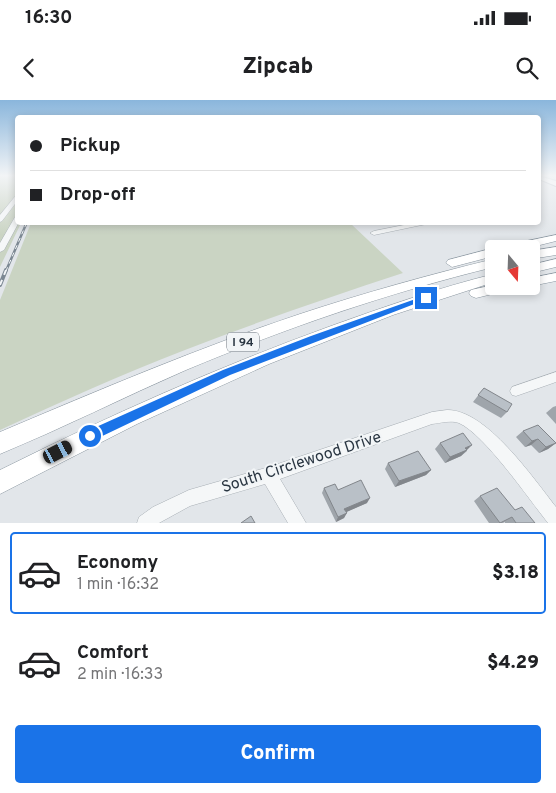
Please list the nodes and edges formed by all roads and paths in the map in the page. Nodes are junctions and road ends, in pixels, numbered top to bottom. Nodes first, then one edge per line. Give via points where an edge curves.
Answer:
1 (15, 199) edge
2 (7, 211) junction
3 (15, 215) edge
4 (1, 219) edge
5 (15, 222) edge
6 (418, 225) edge
7 (374, 233) dead end
8 (556, 238) edge
9 (540, 242) edge
10 (0, 250) edge
11 (556, 251) edge
12 (540, 254) edge
13 (485, 255) edge
14 (556, 262) edge
15 (485, 265) edge
16 (540, 266) edge
17 (556, 277) edge
18 (540, 280) edge
19 (485, 281) edge
20 (485, 291) edge
21 (338, 307) junction
22 (314, 338) junction
23 (556, 377) edge
24 (516, 391) dead end
25 (0, 443) edge
26 (268, 475) junction
27 (0, 482) edge
28 (556, 520) edge
29 (145, 523) edge
30 (298, 523) edge

1 - 2 street
2 - 3 street
2 - 4 street
5 - 10 street
6 - 7 street
8 - 9 highway
11 - 12 highway
13 - 21 highway via 392,282
14 - 16 highway
15 - 21 highway, I 94
17 - 18 highway
19 - 22 highway, I 94
20 - 22 highway
21 - 25 highway, I 94 via 156,375
22 - 27 highway, I 94 via 226,372 72,444
23 - 24 street
26 - 28 street, South Circlewood Drive via 445,415 463,418 491,442
26 - 29 street, South Circlewood Drive via 179,501
26 - 30 street

